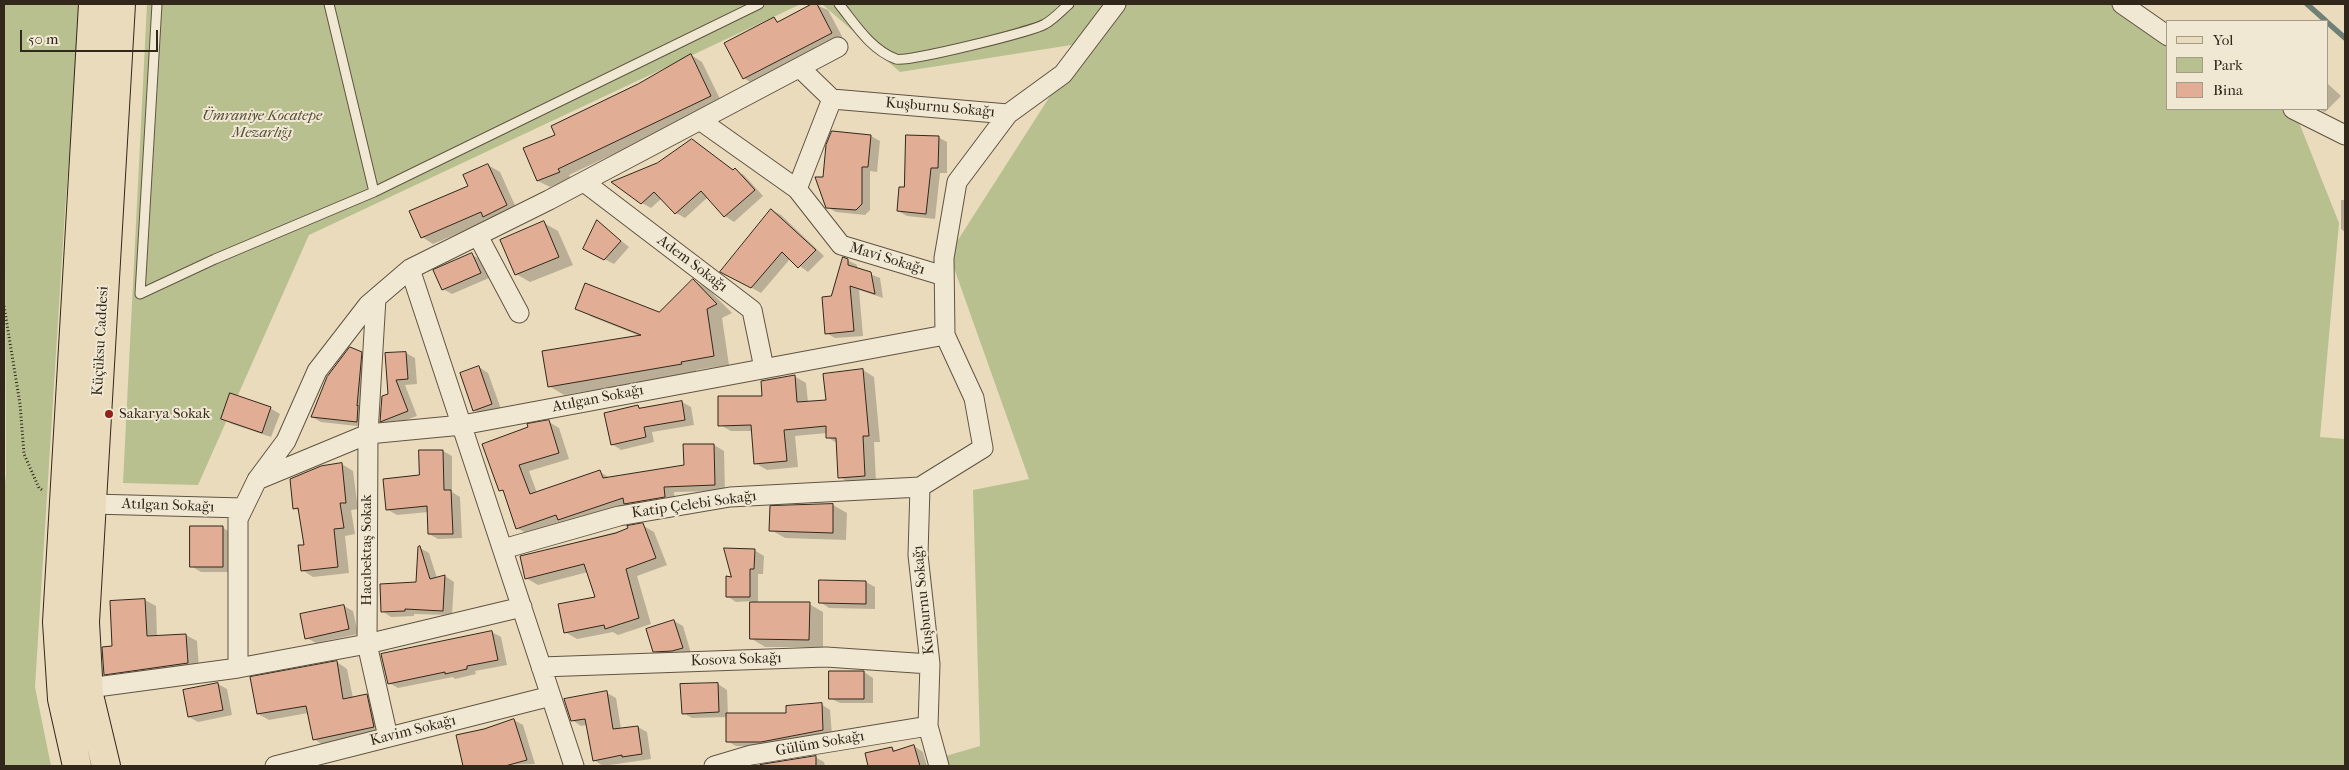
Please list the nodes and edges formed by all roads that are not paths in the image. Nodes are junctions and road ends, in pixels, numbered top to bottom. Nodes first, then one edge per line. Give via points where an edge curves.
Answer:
1 (93, 4) edge
2 (121, 4) edge
3 (157, 4) edge
4 (329, 4) edge
5 (759, 4) edge
6 (839, 4) edge
7 (1069, 4) edge
8 (1116, 4) edge
9 (2122, 4) edge
10 (2166, 35) edge
11 (838, 47) dead end
12 (800, 68) junction
13 (832, 99) junction
14 (2295, 110) edge
15 (1008, 114) junction
16 (700, 121) junction
17 (2345, 135) edge
18 (584, 182) junction
19 (797, 189) junction
20 (374, 192) junction
21 (478, 236) junction
22 (410, 270) junction
23 (944, 276) junction
24 (376, 298) junction
25 (520, 313) dead end
26 (945, 335) junction
27 (764, 368) junction
28 (462, 425) junction
29 (368, 434) junction
30 (257, 480) junction
31 (920, 487) junction
32 (64, 503) junction
33 (92, 504) junction
34 (243, 508) junction
35 (503, 549) junction
36 (522, 608) junction
37 (367, 644) junction
38 (930, 664) junction
39 (542, 667) junction
40 (238, 668) junction
41 (89, 688) junction
42 (551, 696) junction
43 (928, 726) junction
44 (388, 737) junction
45 (77, 766) edge
46 (106, 766) edge
47 (275, 766) edge
48 (574, 766) edge
49 (714, 766) edge
50 (939, 766) edge

1 - 32 main road, Küçüksu Caddesi
2 - 33 main road, Küçüksu Caddesi
3 - 20 lane via 140,294 214,259
4 - 20 lane
5 - 20 lane
6 - 7 lane via 883,53 899,60 1044,24
8 - 15 street via 1063,74
9 - 10 street
11 - 12 street
12 - 13 street
12 - 16 street
13 - 15 street, Kuşburnu Sokağı
13 - 19 street
14 - 17 street
15 - 23 street, Kuşburnu Sokağı via 957,182
16 - 18 street
16 - 19 street, Mavi Sokağı
18 - 21 street
18 - 27 street, Adem Sokağı via 752,310
19 - 23 street, Mavi Sokağı via 841,245
21 - 22 street
21 - 25 street
22 - 24 street
22 - 28 street
23 - 26 street, Kuşburnu Sokağı
24 - 29 street, Hacıbektaş Sokak
24 - 30 street via 317,371 286,441
26 - 27 street, Atılgan Sokağı
26 - 31 street, Kuşburnu Sokağı via 974,398 983,448
27 - 28 street, Atılgan Sokağı
28 - 29 street, Atılgan Sokağı
28 - 35 street
29 - 30 street, Atılgan Sokağı
29 - 37 street, Hacıbektaş Sokak
30 - 34 street
31 - 35 street, Katip Çelebi Sokağı via 730,497 619,516
31 - 38 street, Kuşburnu Sokağı via 918,555
32 - 33 main road
32 - 45 main road, Küçüksu Caddesi via 57,622 62,698
33 - 34 street, Atılgan Sokağı
33 - 41 main road, Küçüksu Caddesi via 85,622
34 - 40 street via 238,519
35 - 36 street
36 - 37 street
36 - 39 street
37 - 40 street
37 - 44 street, Hacıbektaş Sokak
38 - 39 street, Kosova Sokağı via 826,657
38 - 43 street, Kuşburnu Sokağı
39 - 42 street
40 - 41 street
41 - 46 main road, Küçüksu Caddesi
42 - 44 street, Kavim Sokağı
42 - 48 street
43 - 49 street, Gülüm Sokağı via 751,755
43 - 50 street, Kuşburnu Sokağı
44 - 47 street, Kavim Sokağı

